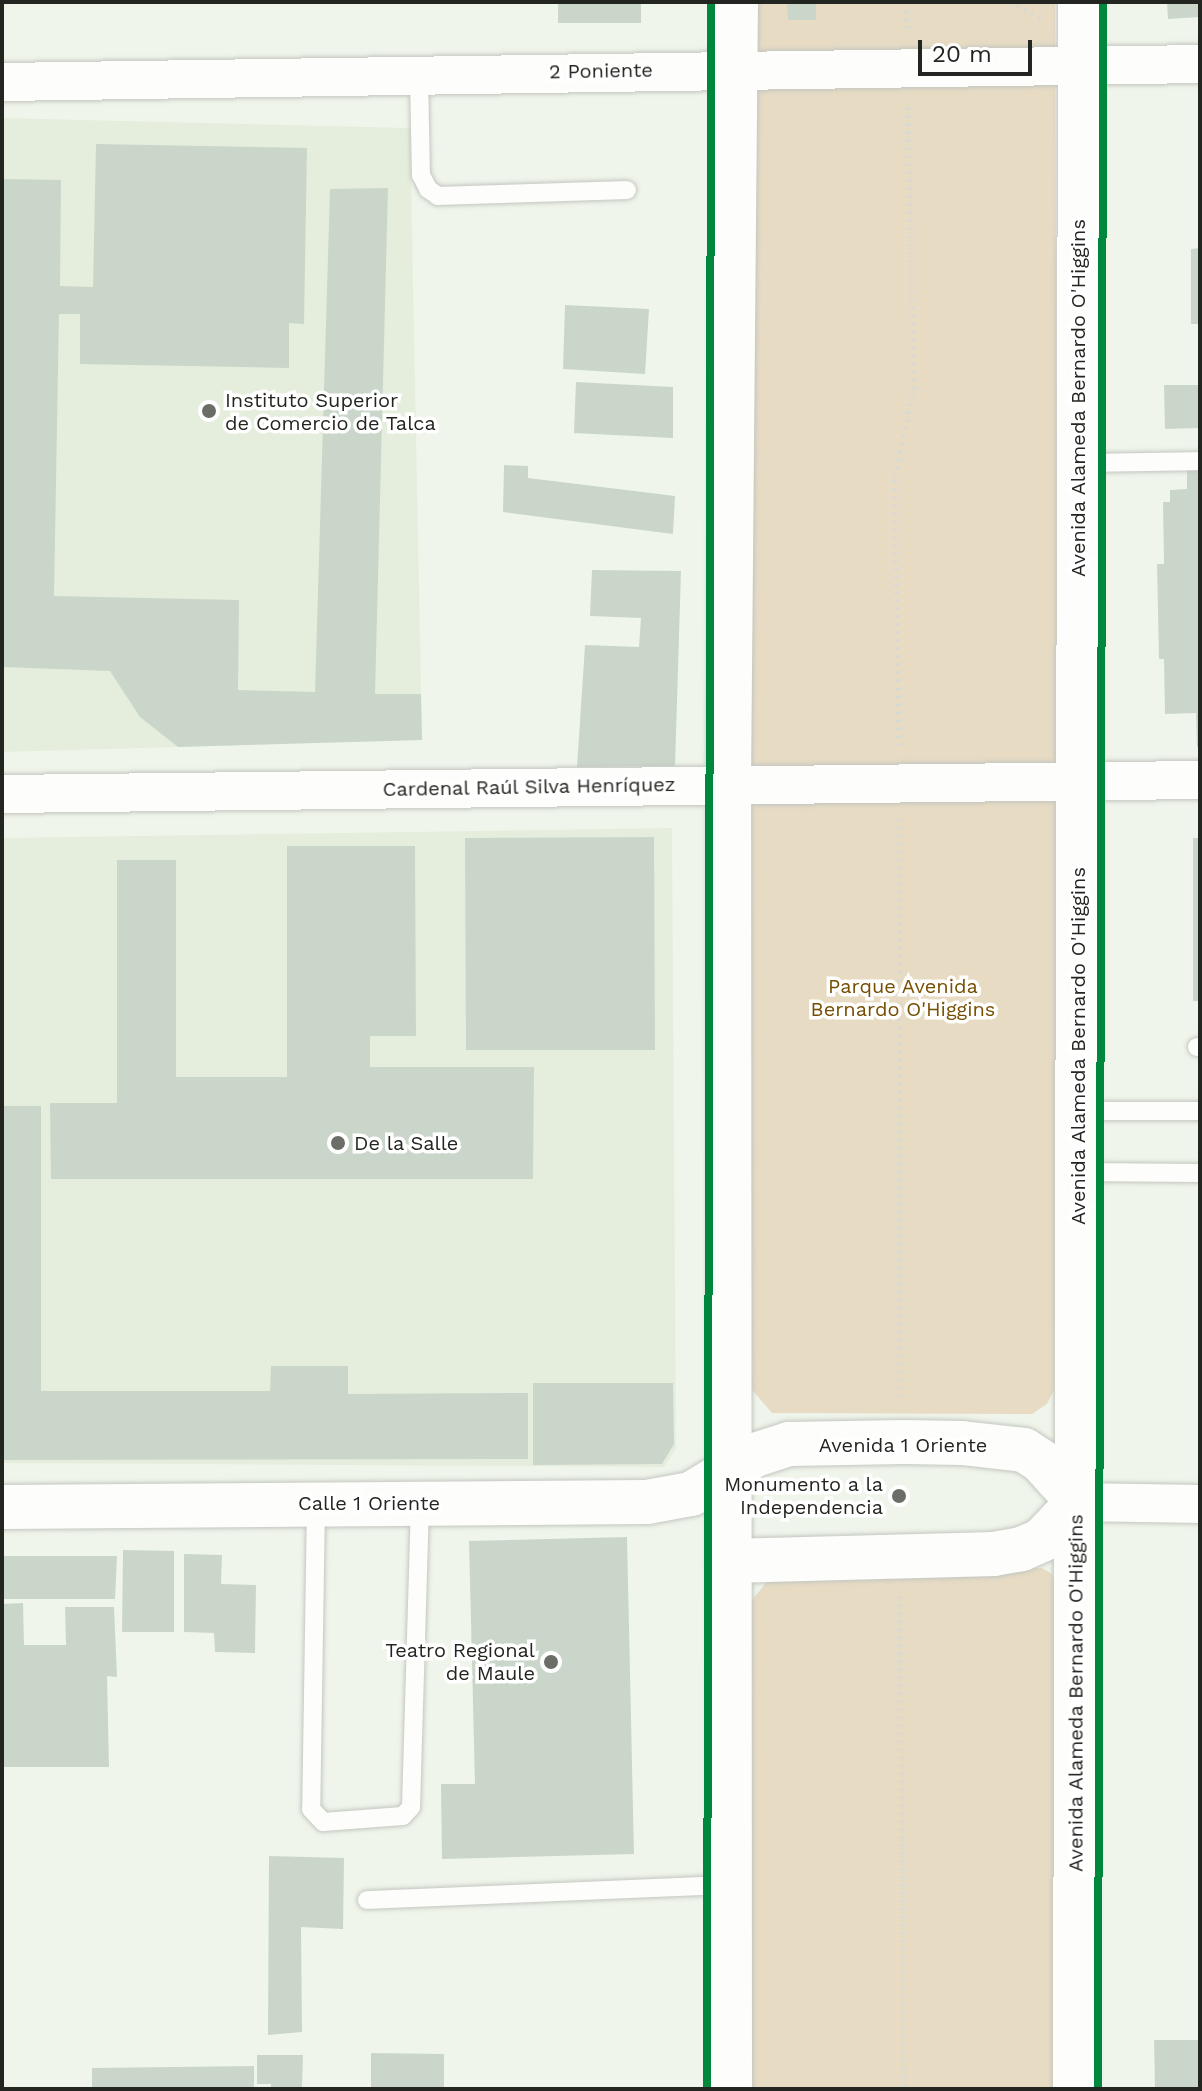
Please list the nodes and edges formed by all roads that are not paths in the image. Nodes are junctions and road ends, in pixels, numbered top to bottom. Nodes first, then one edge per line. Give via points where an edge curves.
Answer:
1 (736, 2) edge
2 (1080, 2) edge
3 (1200, 64) edge
4 (1079, 65) junction
5 (736, 69) junction
6 (419, 74) junction
7 (2, 82) edge
8 (627, 190) dead end
9 (1200, 461) edge
10 (1077, 463) junction
11 (1200, 780) edge
12 (1077, 781) junction
13 (729, 784) junction
14 (2, 794) edge
15 (1078, 1111) junction
16 (1200, 1111) edge
17 (1079, 1172) junction
18 (1200, 1173) edge
19 (729, 1471) junction
20 (1078, 1502) junction
21 (420, 1503) junction
22 (316, 1504) junction
23 (1200, 1504) edge
24 (2, 1507) edge
25 (729, 1561) junction
26 (729, 1885) junction
27 (367, 1900) dead end
28 (730, 2089) edge
29 (1075, 2089) edge

1 - 5 main road
2 - 4 main road, Avenida Alameda Bernardo O'Higgins
3 - 4 street, 2 Poniente
4 - 5 street, 2 Poniente
4 - 10 main road, Avenida Alameda Bernardo O'Higgins
5 - 6 street, 2 Poniente
5 - 13 main road
6 - 7 street, 2 Poniente
6 - 8 lane via 421,175 438,196
9 - 10 lane
10 - 12 main road, Avenida Alameda Bernardo O'Higgins
11 - 12 street, Cardenal Raúl Silva Henríquez
12 - 13 street, Cardenal Raúl Silva Henríquez
12 - 15 main road, Avenida Alameda Bernardo O'Higgins
13 - 14 street, Cardenal Raúl Silva Henríquez
13 - 19 main road
15 - 16 lane
15 - 17 main road, Avenida Alameda Bernardo O'Higgins
17 - 18 lane
17 - 20 main road, Avenida Alameda Bernardo O'Higgins
19 - 20 main road, Avenida 1 Oriente via 789,1444 992,1445 1024,1450 1041,1461
19 - 21 main road, Calle 1 Oriente via 672,1500
19 - 25 main road
20 - 23 street
20 - 25 main road via 1042,1540 995,1554
20 - 29 main road, Avenida Alameda Bernardo O'Higgins
21 - 22 main road, Calle 1 Oriente
21 - 22 lane via 411,1807 403,1816 323,1822 311,1809
22 - 24 main road, Calle 1 Oriente
25 - 26 main road
26 - 27 lane
26 - 28 main road

